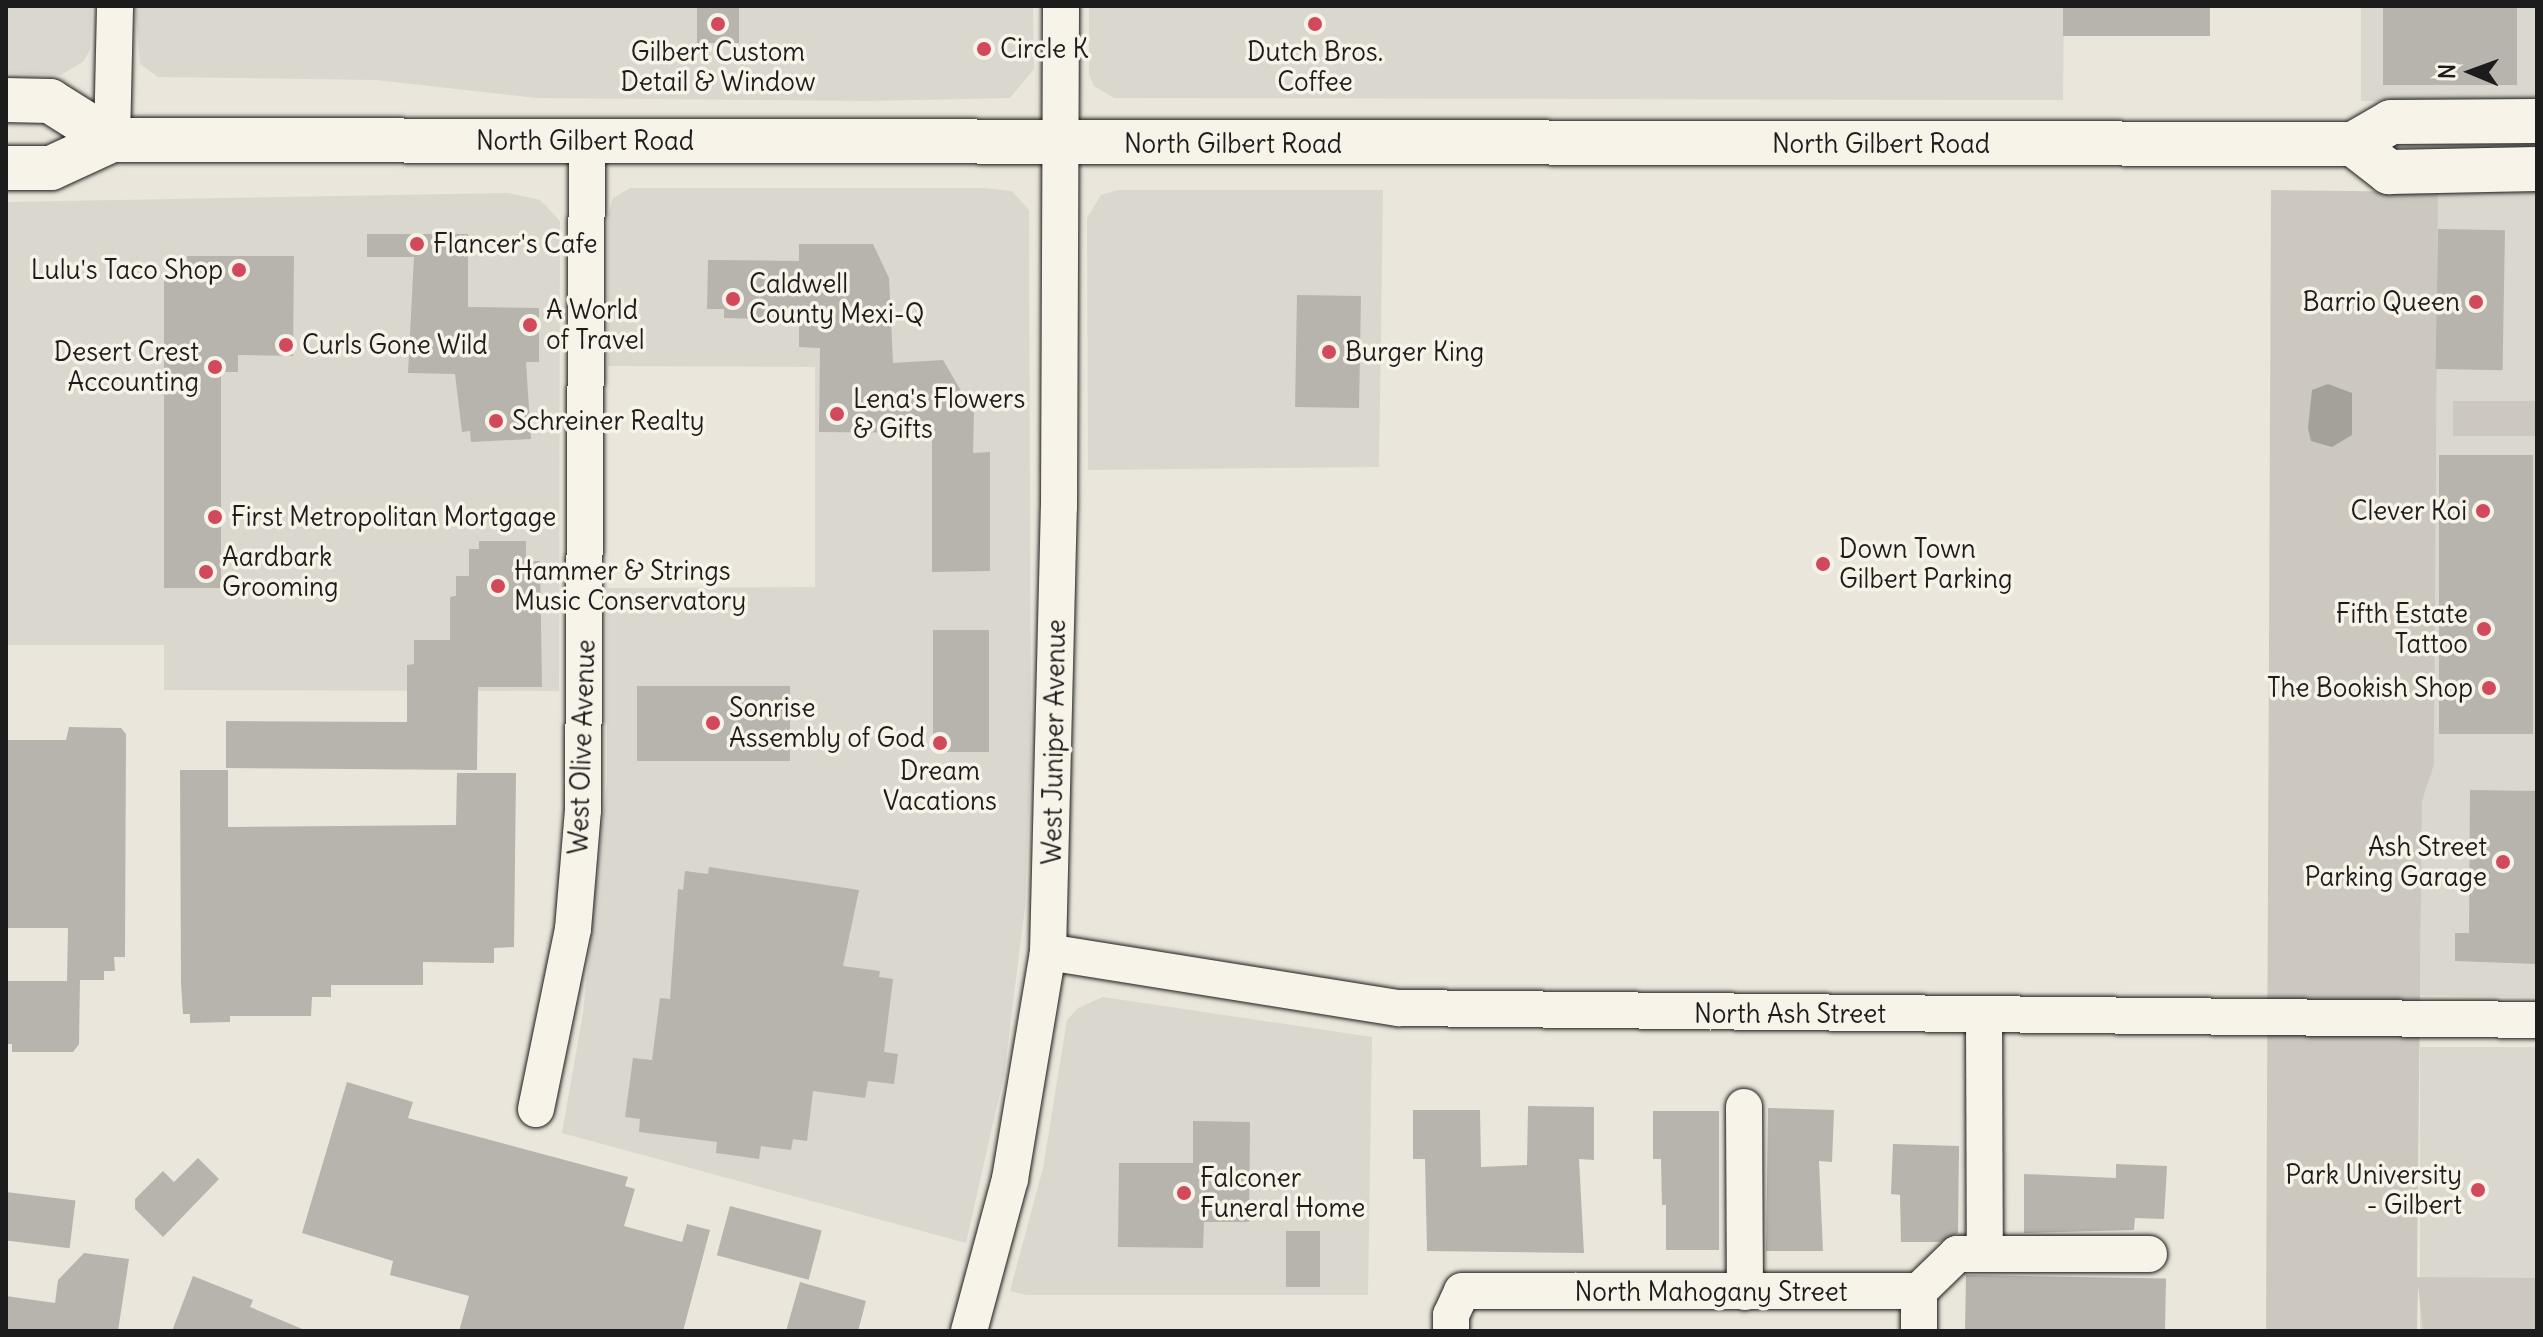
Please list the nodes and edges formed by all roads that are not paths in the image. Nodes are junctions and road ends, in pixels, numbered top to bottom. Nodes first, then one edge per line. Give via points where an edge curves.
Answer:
1 (115, 6) edge
2 (1061, 6) edge
3 (6, 100) edge
4 (2537, 121) edge
5 (112, 140) junction
6 (587, 141) junction
7 (1060, 144) junction
8 (2353, 144) junction
9 (6, 168) edge
10 (2537, 169) edge
11 (1048, 952) junction
12 (1984, 1015) junction
13 (2537, 1020) edge
14 (1744, 1107) dead end
15 (536, 1109) dead end
16 (1971, 1253) junction
17 (2149, 1254) dead end
18 (1919, 1291) junction
19 (1745, 1292) junction
20 (969, 1331) edge
21 (1451, 1331) edge
22 (1919, 1331) edge

1 - 5 street
2 - 7 street, West Juniper Avenue
3 - 5 main road via 50,101
4 - 8 main road via 2391,122
5 - 6 main road, North Gilbert Road
5 - 9 main road, North Gilbert Road via 51,168
6 - 7 main road, North Gilbert Road
6 - 15 street, West Olive Avenue via 583,810 573,929
7 - 8 main road, North Gilbert Road
7 - 11 street, West Juniper Avenue
8 - 10 main road via 2389,172
11 - 12 street, North Ash Street via 1399,1008
11 - 20 street, West Juniper Avenue via 1010,1179
12 - 13 street, North Ash Street
12 - 16 street
14 - 19 street
16 - 17 street
16 - 18 street
18 - 19 street, North Mahogany Street
18 - 22 street
19 - 21 street, North Mahogany Street via 1462,1291 1451,1315

